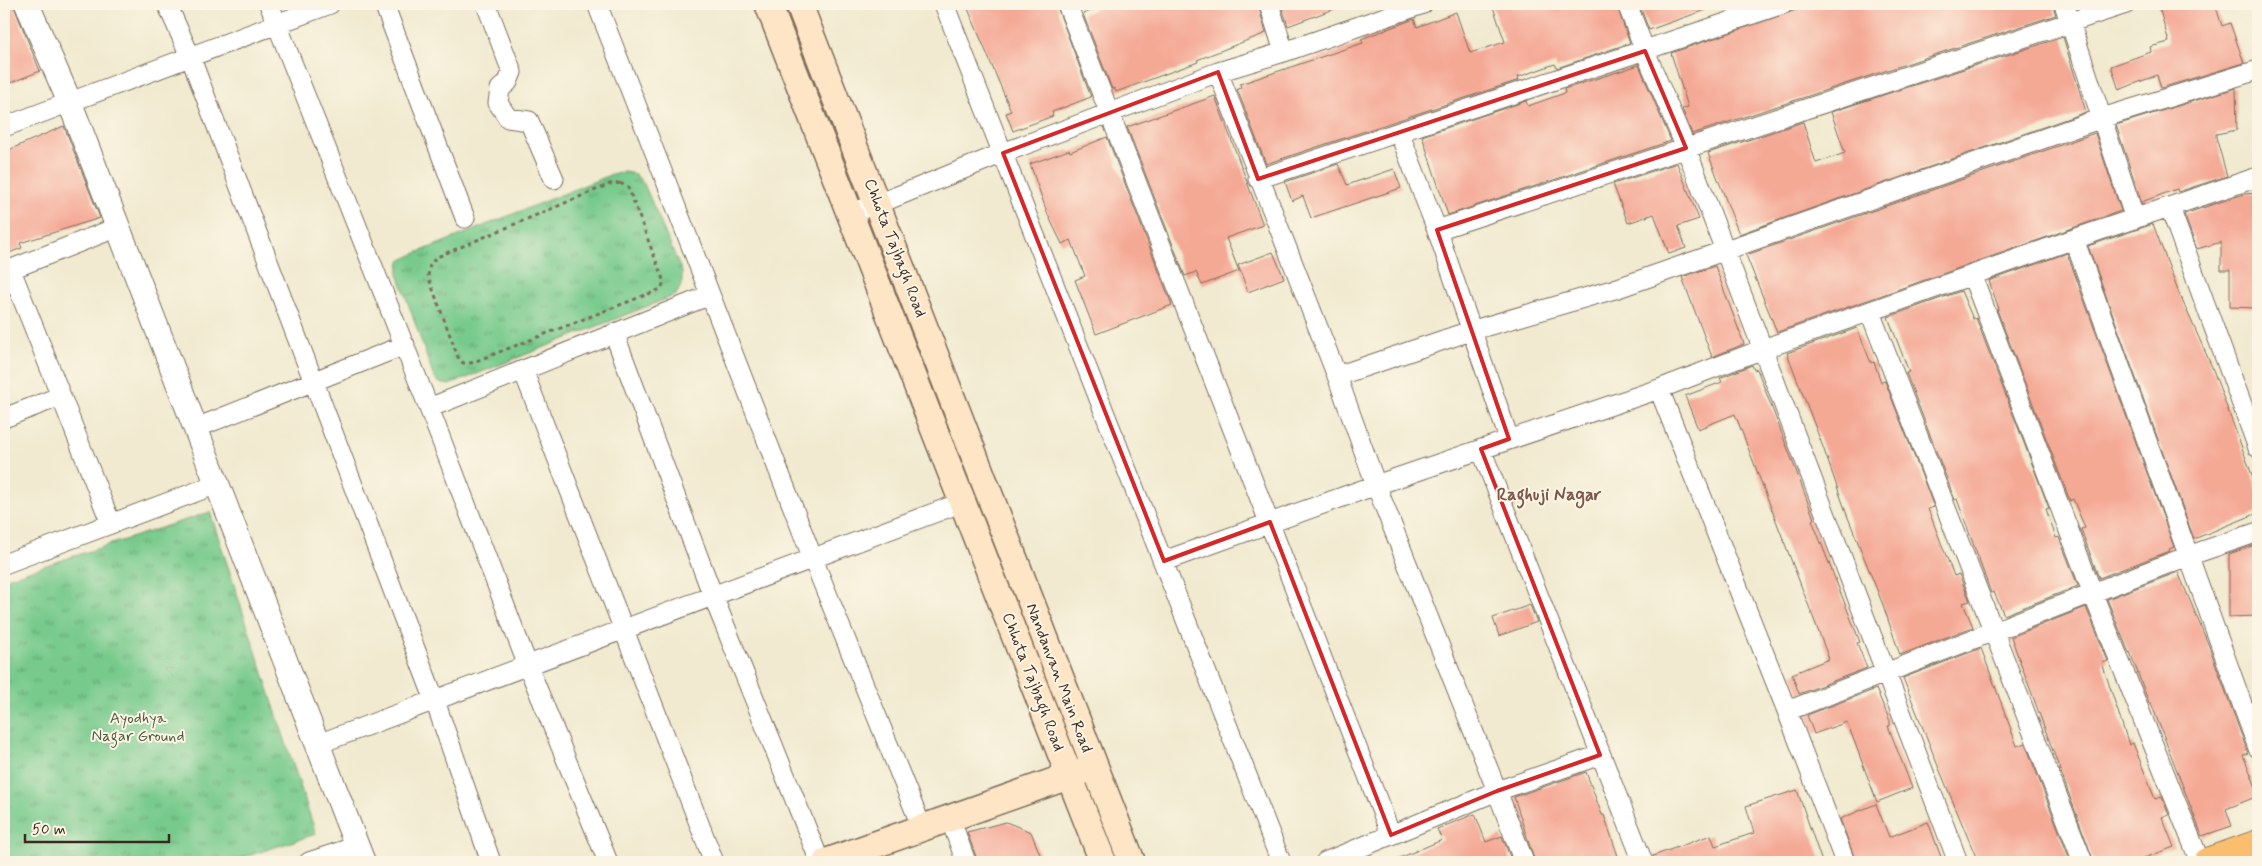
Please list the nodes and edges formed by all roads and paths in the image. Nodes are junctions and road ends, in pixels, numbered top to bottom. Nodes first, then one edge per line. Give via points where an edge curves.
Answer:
1 (27, 4) edge
2 (167, 4) edge
3 (269, 4) edge
4 (330, 4) edge
5 (384, 4) edge
6 (486, 4) edge
7 (597, 4) edge
8 (768, 4) edge
9 (799, 4) edge
10 (944, 4) edge
11 (1067, 4) edge
12 (1269, 4) edge
13 (1423, 4) edge
14 (1627, 4) edge
15 (1783, 4) edge
16 (2064, 4) edge
17 (2126, 4) edge
18 (276, 23) junction
19 (2070, 23) junction
20 (1645, 51) junction
21 (1284, 52) junction
22 (190, 56) junction
23 (2258, 70) edge
24 (1218, 72) junction
25 (70, 103) junction
26 (1109, 114) junction
27 (2102, 118) junction
28 (4, 127) edge
29 (1399, 132) junction
30 (1686, 148) junction
31 (1003, 153) junction
32 (2258, 177) edge
33 (554, 179) dead end
34 (1258, 179) junction
35 (628, 187) joint
36 (878, 204) junction
37 (2170, 208) junction
38 (850, 213) junction
39 (465, 218) dead end
40 (2135, 219) junction
41 (118, 228) junction
42 (1437, 230) junction
43 (2074, 238) junction
44 (1725, 250) junction
45 (7, 271) edge
46 (1972, 275) junction
47 (710, 295) junction
48 (1870, 312) junction
49 (1470, 331) junction
50 (614, 333) junction
51 (405, 345) junction
52 (1763, 349) junction
53 (523, 370) junction
54 (1336, 376) junction
55 (312, 382) junction
56 (1659, 389) junction
57 (61, 396) junction
58 (429, 408) junction
59 (4, 418) edge
60 (196, 428) junction
61 (1510, 439) junction
62 (2258, 448) edge
63 (1481, 449) junction
64 (217, 484) junction
65 (1376, 485) junction
66 (988, 493) joint
67 (963, 502) junction
68 (1270, 522) junction
69 (110, 524) junction
70 (2258, 532) edge
71 (2188, 556) junction
72 (813, 558) junction
73 (1164, 561) junction
74 (4, 564) edge
75 (2093, 594) junction
76 (713, 596) junction
77 (623, 630) junction
78 (1994, 630) junction
79 (528, 666) junction
80 (1885, 673) junction
81 (435, 701) junction
82 (1787, 711) junction
83 (318, 744) junction
84 (2258, 748) edge
85 (1600, 755) junction
86 (1082, 772) junction
87 (1497, 791) junction
88 (950, 818) junction
89 (922, 828) junction
90 (1391, 836) junction
91 (2258, 844) edge
92 (360, 854) edge
93 (1337, 860) edge
94 (310, 862) edge
95 (491, 862) edge
96 (608, 862) edge
97 (714, 862) edge
98 (820, 862) edge
99 (826, 862) edge
100 (966, 862) edge
101 (1103, 862) edge
102 (1132, 862) edge
103 (1281, 862) edge
104 (1524, 862) edge
105 (1643, 862) edge
106 (1845, 862) edge
107 (1958, 862) edge
108 (2082, 862) edge
109 (2200, 862) edge
110 (2208, 862) edge

1 - 25 street
2 - 22 street
3 - 18 street
4 - 18 street
5 - 39 street
6 - 33 street via 512,72 500,89 498,104 508,118 529,120
7 - 47 street
8 - 38 main road, Chhota Tajbagh Road
9 - 36 main road, Chhota Tajbagh Road
10 - 31 street
11 - 26 street
12 - 21 street
13 - 21 street
14 - 20 street
15 - 20 street
16 - 19 street
17 - 19 street
18 - 22 street
18 - 51 street
19 - 27 street
19 - 30 street
20 - 29 street
20 - 30 street
21 - 24 street
22 - 25 street
22 - 55 street
23 - 27 street
24 - 26 street
24 - 34 street
25 - 28 street
25 - 41 street
26 - 31 street
26 - 68 street
27 - 40 street
27 - 44 street
29 - 34 street
29 - 42 street
30 - 42 street
30 - 44 street
31 - 36 street
31 - 73 street
32 - 37 street
34 - 54 street
35 - 35 path via 664,282 661,289 471,363 463,363 428,276 430,264 438,257 610,184 620,183
36 - 38 street
36 - 66 main road, Chhota Tajbagh Road
37 - 40 street
37 - 62 street
38 - 67 main road, Chhota Tajbagh Road
40 - 43 street
41 - 45 street
41 - 60 street
42 - 49 street
43 - 46 street
43 - 71 street
44 - 49 street via 1615,289
44 - 52 street
45 - 57 street
46 - 48 street
46 - 75 street
47 - 50 street
47 - 72 street
48 - 52 street
48 - 78 street
49 - 54 street
49 - 61 street
50 - 53 street
50 - 76 street
51 - 55 street
51 - 58 street
52 - 56 street
52 - 80 street
53 - 58 street
53 - 77 street
54 - 65 street
55 - 60 street
55 - 81 street
56 - 61 street
56 - 82 street
57 - 59 street
57 - 69 street
58 - 79 street
60 - 64 street
61 - 63 street
63 - 65 street
63 - 85 street
64 - 69 street
64 - 83 street
65 - 68 street
65 - 87 street
66 - 86 main road, Nandanvan Main Road
67 - 72 street
67 - 86 main road, Chhota Tajbagh Road
68 - 73 street
68 - 90 street
69 - 74 street
70 - 71 street
71 - 75 street
71 - 84 street
72 - 76 street
72 - 89 street
73 - 103 street
75 - 78 street
75 - 109 street
76 - 77 street
76 - 98 street
77 - 79 street
77 - 97 street
78 - 80 street
78 - 108 street
79 - 81 street
79 - 96 street
80 - 82 street
80 - 107 street
81 - 83 street
81 - 95 street
82 - 106 street
83 - 92 street
85 - 87 street
85 - 105 street
86 - 88 main road
86 - 101 main road, Chhota Tajbagh Road
86 - 102 main road, Nandanvan Main Road
87 - 90 street
87 - 104 street
88 - 89 main road
88 - 100 street
89 - 99 main road
90 - 93 street
91 - 110 main road
92 - 94 street

